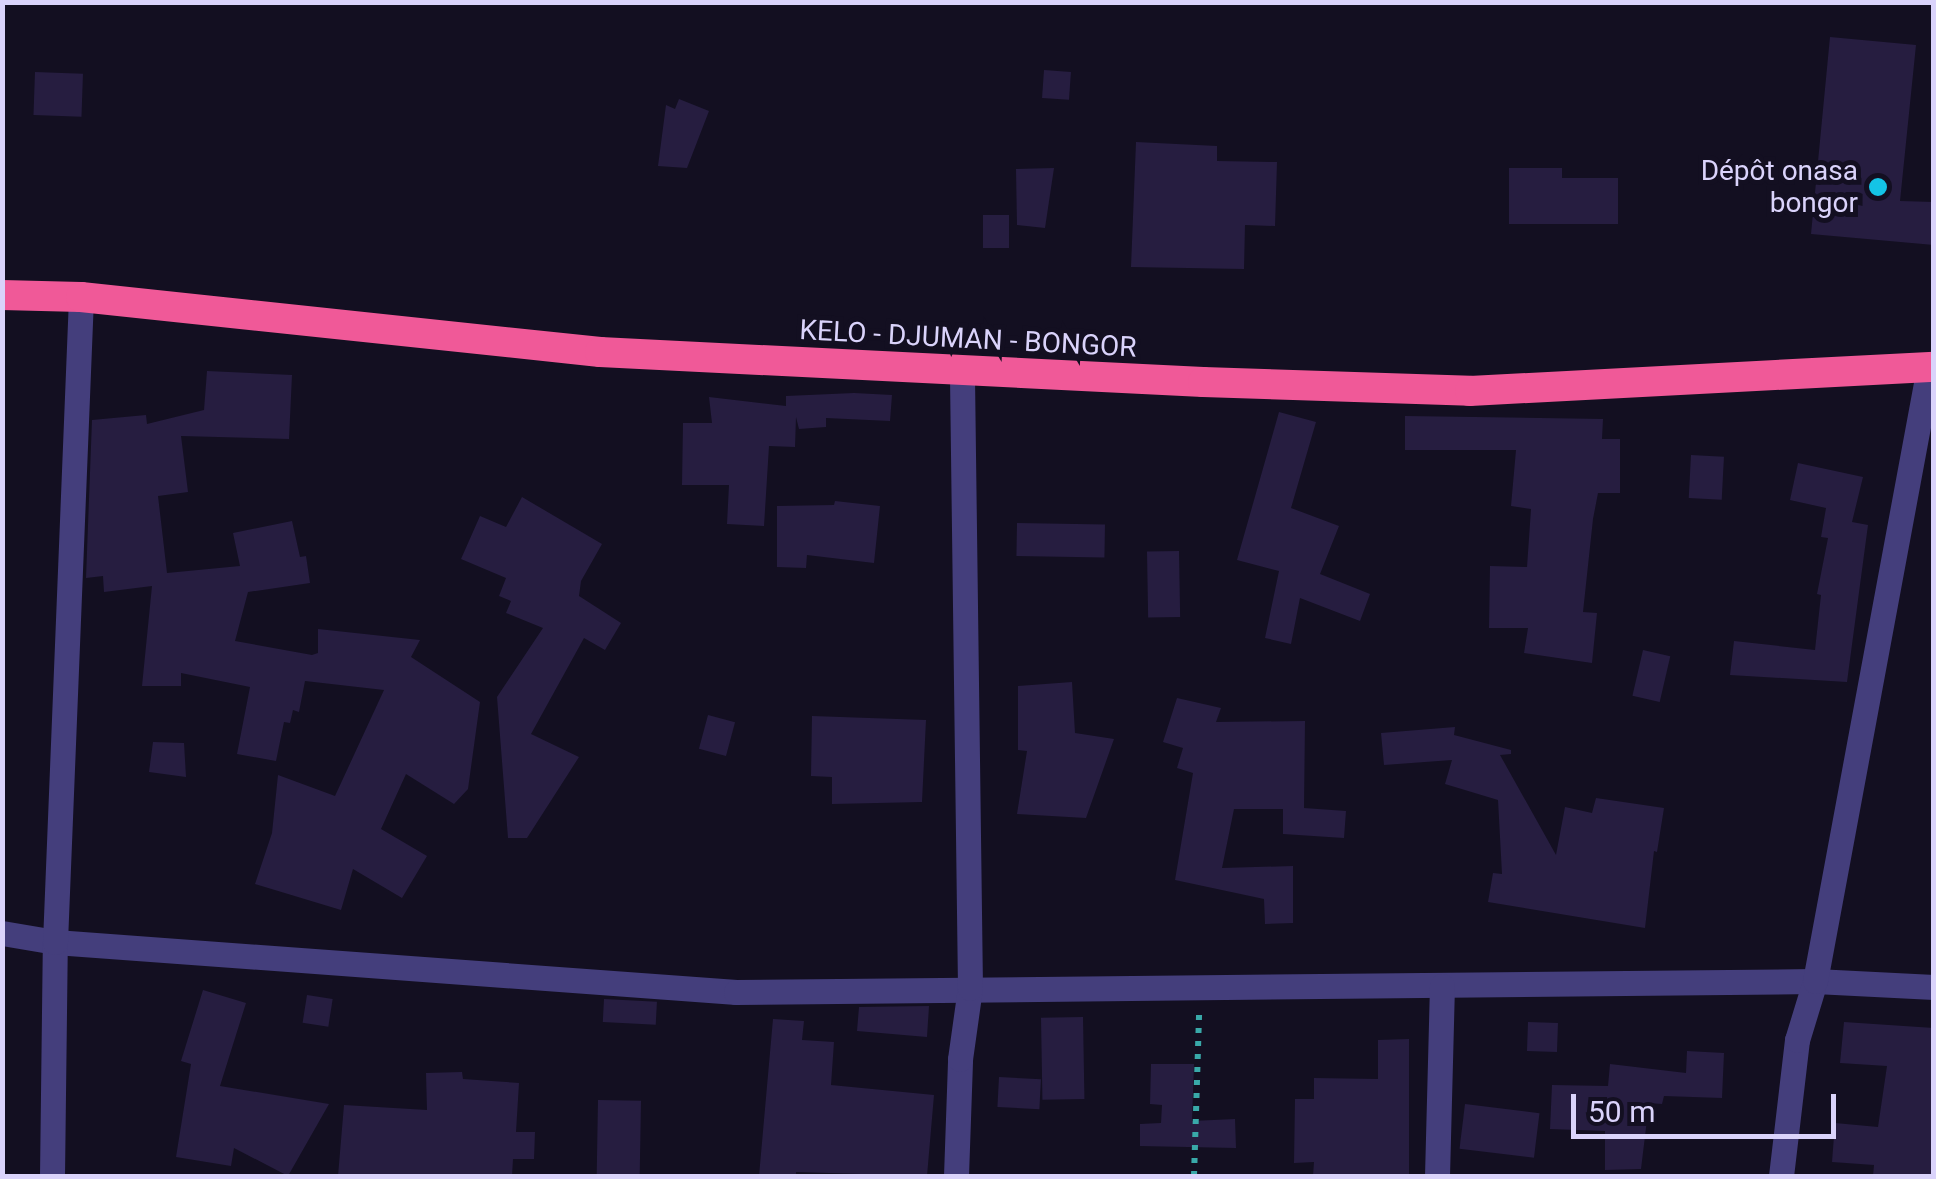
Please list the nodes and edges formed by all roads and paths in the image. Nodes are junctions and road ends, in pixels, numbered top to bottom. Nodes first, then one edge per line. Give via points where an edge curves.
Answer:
1 (2, 296) edge
2 (81, 297) junction
3 (1931, 367) edge
4 (962, 373) junction
5 (2, 933) edge
6 (55, 942) junction
7 (1816, 980) junction
8 (1200, 986) junction
9 (1442, 986) junction
10 (1934, 987) edge
11 (970, 988) junction
12 (52, 1176) edge
13 (956, 1176) edge
14 (1194, 1176) edge
15 (1436, 1176) edge
16 (1781, 1176) edge

1 - 2 highway, KELO - DJUMAN - BONGOR
2 - 4 highway, KELO - DJUMAN - BONGOR via 600,352
2 - 6 street
3 - 4 highway, KELO - DJUMAN - BONGOR via 1470,391
3 - 7 street
4 - 11 street
5 - 6 street
6 - 11 street via 736,992
6 - 12 street
7 - 9 street
7 - 10 street
7 - 16 street via 1797,1040
8 - 9 street
8 - 11 street
8 - 14 path
9 - 15 street
11 - 13 street

